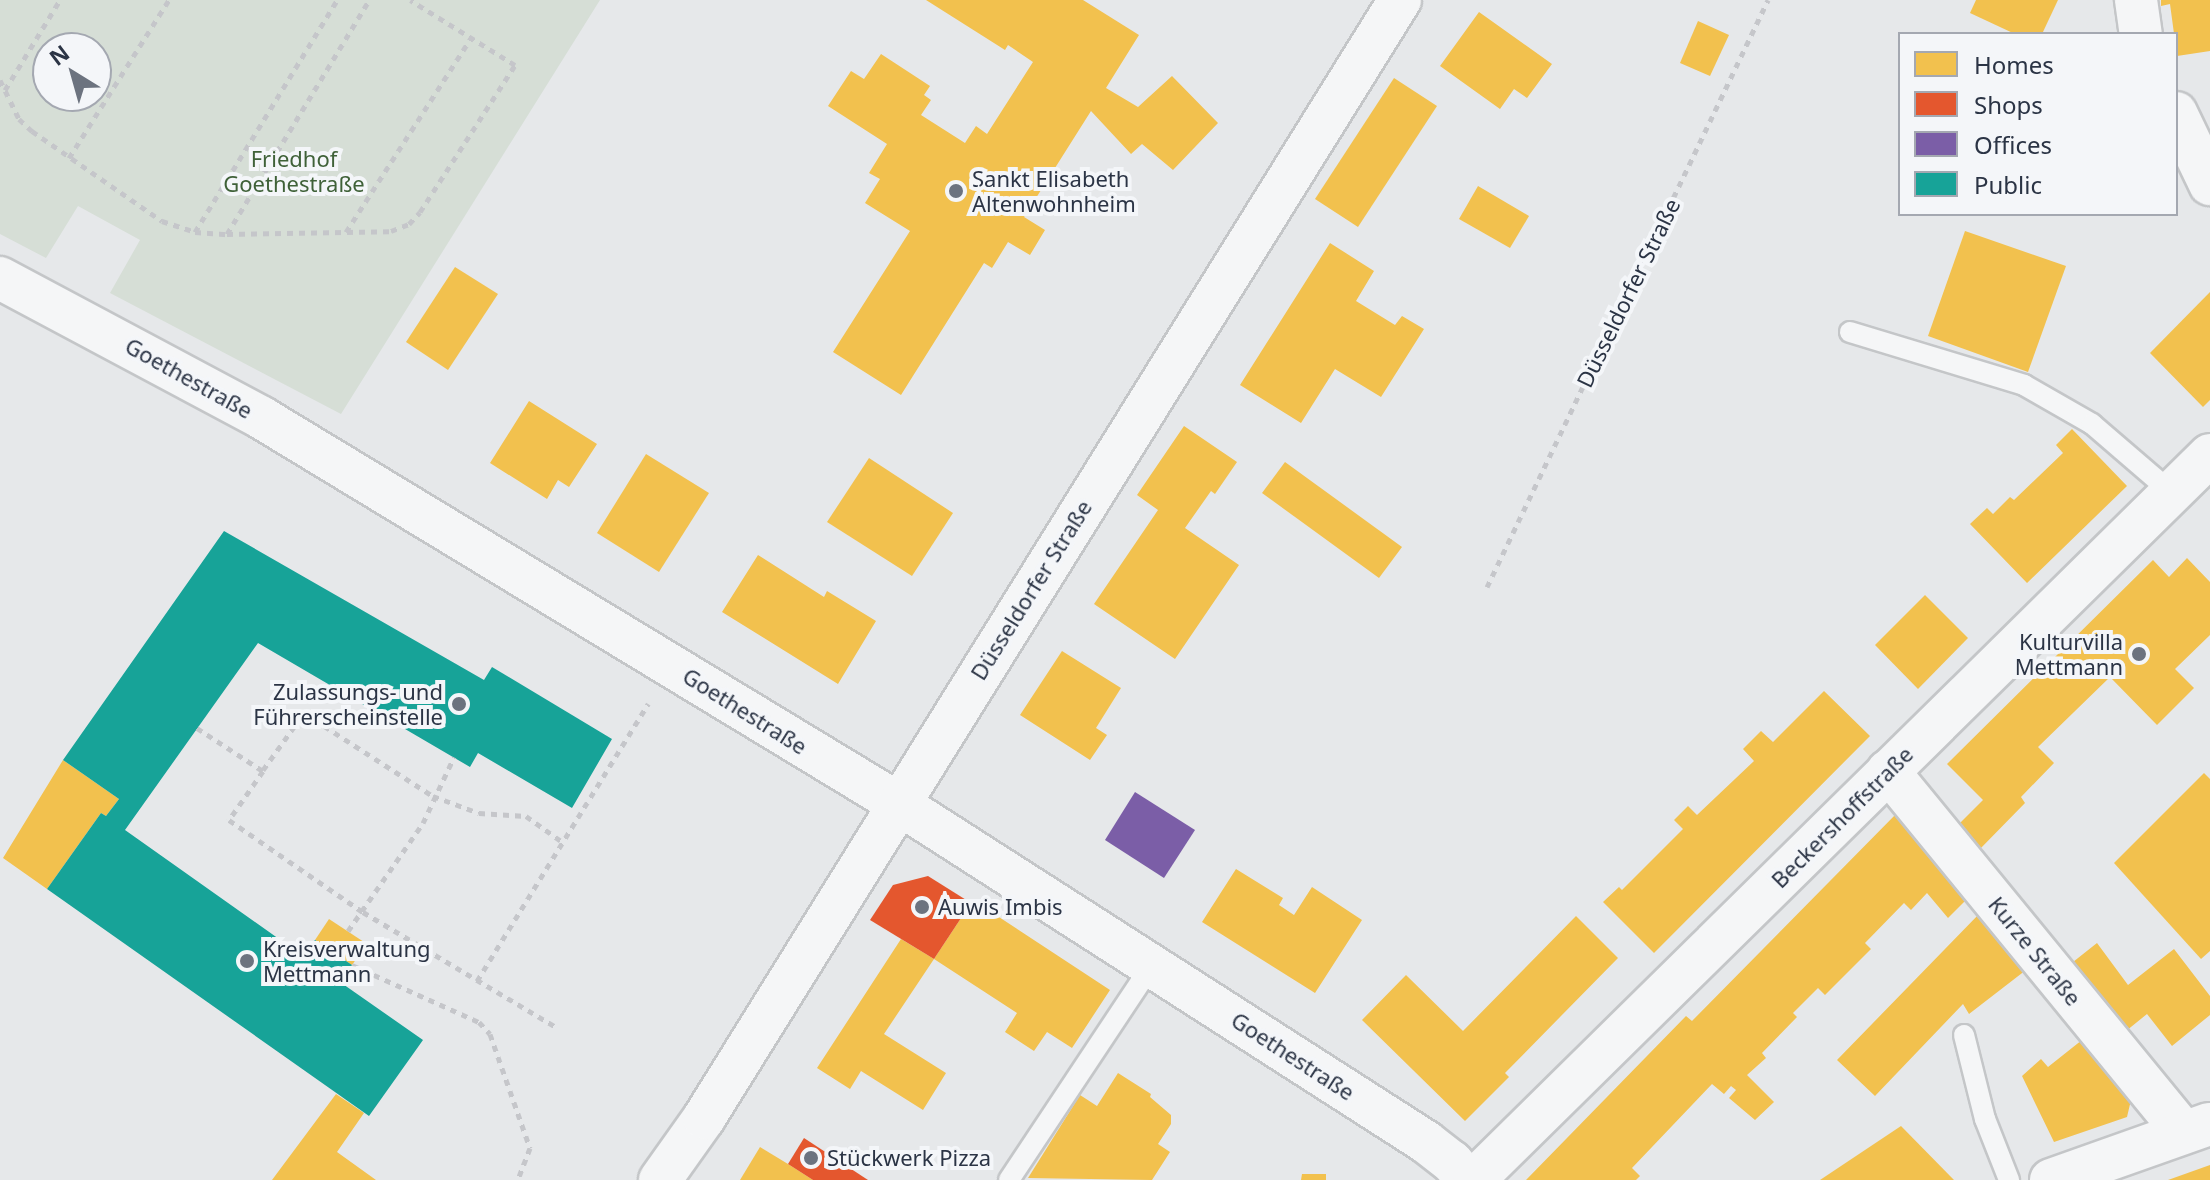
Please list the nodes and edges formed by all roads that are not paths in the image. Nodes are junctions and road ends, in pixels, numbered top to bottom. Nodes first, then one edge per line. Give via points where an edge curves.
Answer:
1 (1400, 0) edge
2 (2136, 0) edge
3 (2141, 32) edge
4 (2178, 117) edge
5 (2210, 184) edge
6 (4, 286) edge
7 (1850, 332) dead end
8 (2210, 455) edge
9 (2171, 492) junction
10 (1888, 771) junction
11 (899, 804) junction
12 (1152, 965) junction
13 (1964, 1035) dead end
14 (2196, 1128) edge
15 (660, 1180) edge
16 (1009, 1180) edge
17 (1467, 1180) edge
18 (1474, 1180) edge
19 (2009, 1180) edge
20 (2051, 1180) edge

1 - 11 street, Düsseldorfer Straße
2 - 3 street
4 - 5 street
6 - 11 street, Goethestraße via 262,418
7 - 9 lane via 2024,385 2092,424
8 - 9 street, Beckershoffstraße
9 - 10 street, Beckershoffstraße
10 - 14 street, Kurze Straße
10 - 18 street, Beckershoffstraße
11 - 12 street, Goethestraße
11 - 15 street, Düsseldorfer Straße
12 - 16 lane
12 - 17 street, Goethestraße via 1426,1142
13 - 19 lane via 1985,1119
14 - 20 street

